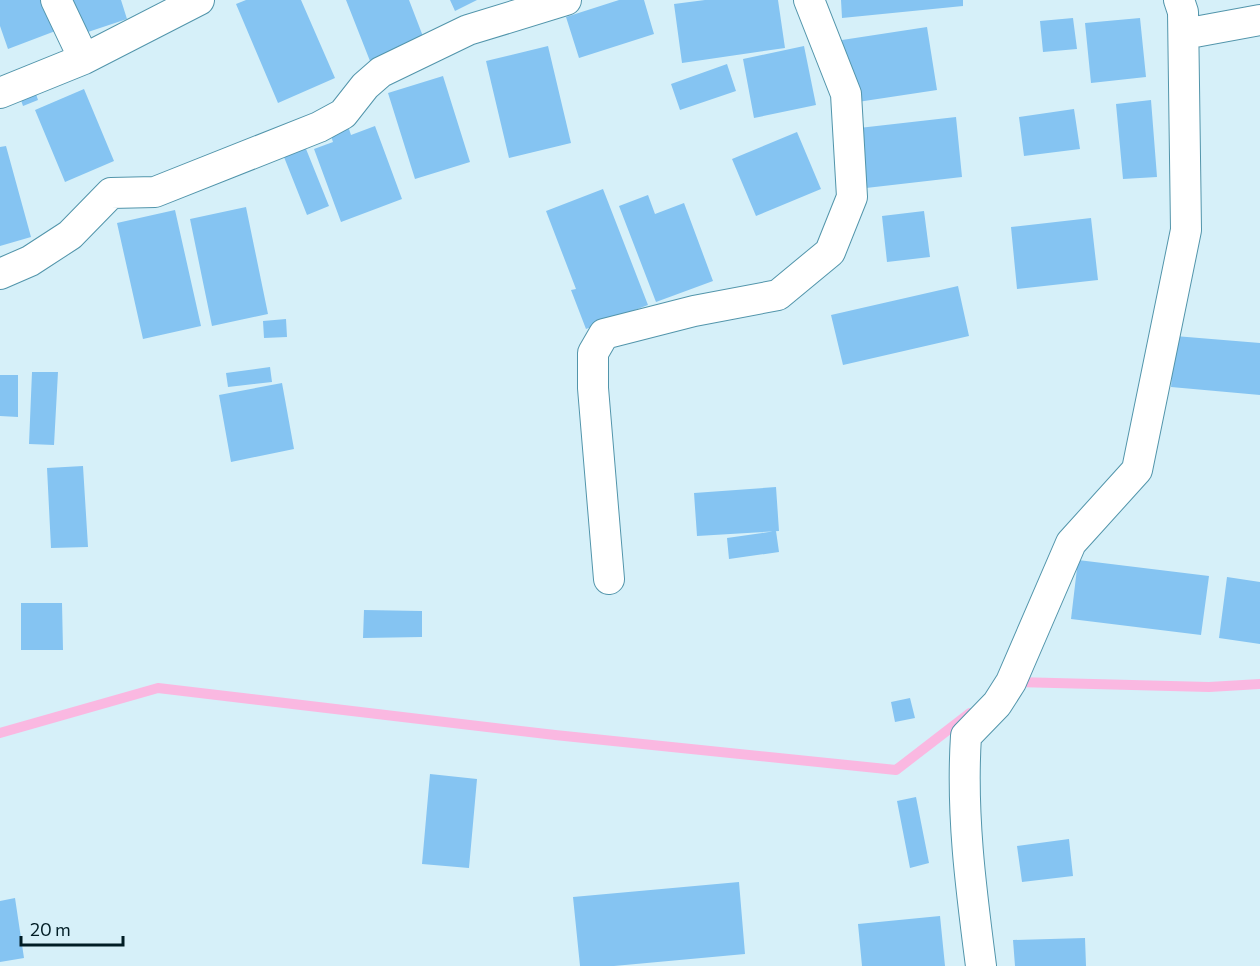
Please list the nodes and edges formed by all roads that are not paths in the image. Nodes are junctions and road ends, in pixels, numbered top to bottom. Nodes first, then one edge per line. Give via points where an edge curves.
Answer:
1 (57, 0) edge
2 (199, 0) edge
3 (566, 0) edge
4 (809, 0) edge
5 (1179, 0) edge
6 (1260, 20) edge
7 (1184, 34) junction
8 (84, 59) junction
9 (0, 93) edge
10 (0, 274) edge
11 (609, 579) dead end
12 (981, 966) edge

1 - 8 street
2 - 8 street
3 - 10 street via 468,30 381,72 343,114 319,127 155,192 111,193 70,235 30,261
4 - 11 street via 846,94 852,197 830,252 778,295 604,334 592,353
5 - 7 street
6 - 7 street
7 - 12 street via 1186,230 1137,470 1071,543 1011,682 998,704 966,736 967,862
8 - 9 street

